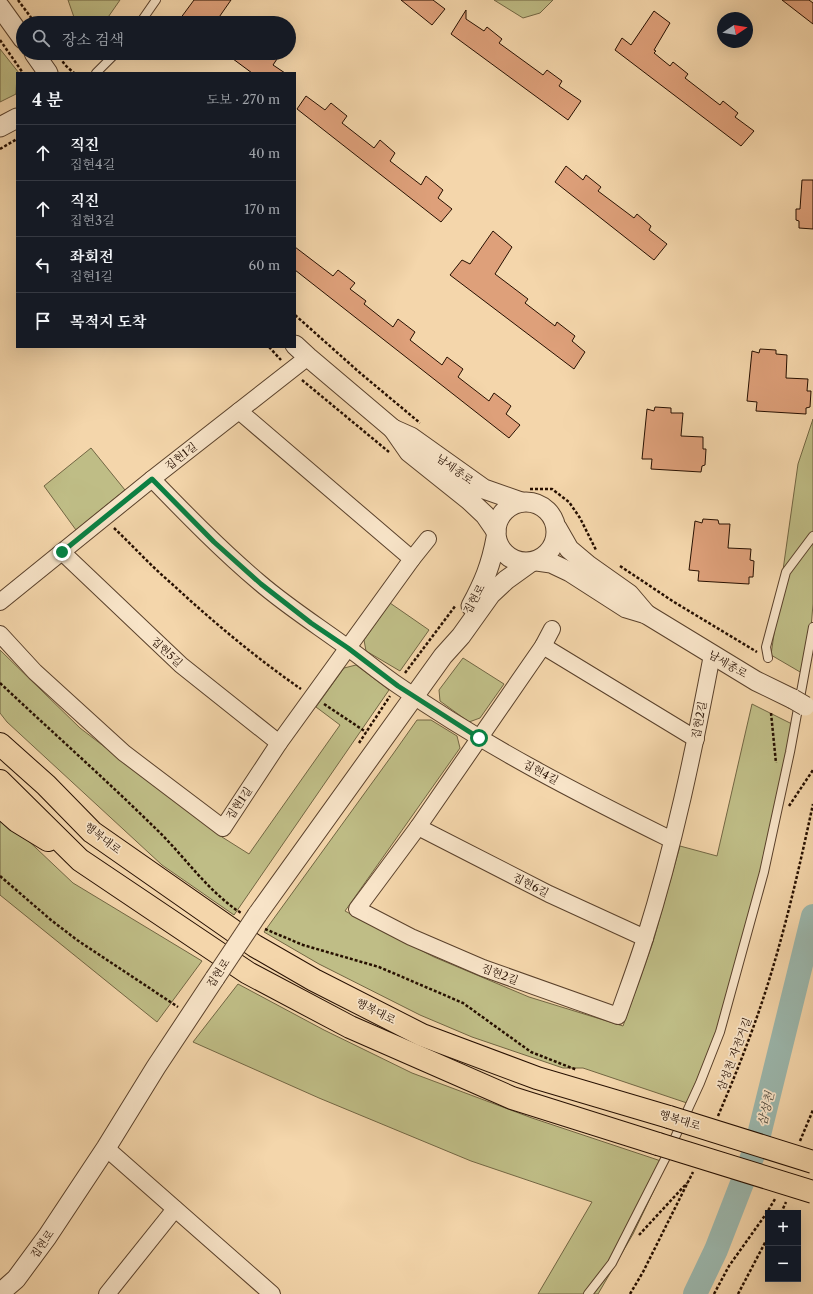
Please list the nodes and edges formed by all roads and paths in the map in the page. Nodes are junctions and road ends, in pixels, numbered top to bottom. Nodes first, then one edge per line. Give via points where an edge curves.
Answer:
1 (18, 0) edge
2 (156, 0) edge
3 (0, 7) edge
4 (30, 16) edge
5 (145, 16) edge
6 (16, 29) edge
7 (0, 40) edge
8 (39, 60) edge
9 (62, 60) edge
10 (109, 60) edge
11 (22, 72) edge
12 (47, 72) edge
13 (73, 72) edge
14 (97, 72) edge
15 (16, 119) edge
16 (0, 127) edge
17 (16, 140) edge
18 (0, 149) edge
19 (270, 348) edge
20 (301, 351) edge
21 (291, 370) junction
22 (239, 411) junction
23 (393, 430) junction
24 (391, 455) dead end
25 (152, 479) junction
26 (521, 502) junction
27 (111, 524) dead end
28 (557, 528) junction
29 (496, 534) junction
30 (813, 536) edge
31 (428, 539) dead end
32 (62, 552) junction
33 (412, 559) junction
34 (534, 561) junction
35 (459, 600) dead end
36 (0, 602) edge
37 (646, 614) junction
38 (813, 627) edge
39 (552, 629) dead end
40 (0, 634) edge
41 (543, 646) junction
42 (348, 648) junction
43 (712, 655) junction
44 (443, 656) junction
45 (768, 658) dead end
46 (404, 674) dead end
47 (0, 683) edge
48 (305, 692) dead end
49 (414, 696) junction
50 (320, 702) dead end
51 (805, 706) edge
52 (772, 713) dead end
53 (0, 732) edge
54 (366, 732) dead end
55 (479, 738) junction
56 (696, 739) junction
57 (279, 743) junction
58 (0, 744) edge
59 (776, 770) dead end
60 (813, 770) edge
61 (0, 781) edge
62 (46, 785) junction
63 (813, 804) edge
64 (0, 806) edge
65 (418, 827) junction
66 (774, 827) junction
67 (672, 840) junction
68 (80, 860) junction
69 (0, 876) edge
70 (255, 919) junction
71 (645, 938) junction
72 (179, 1007) dead end
73 (578, 1071) dead end
74 (813, 1110) edge
75 (717, 1117) dead end
76 (798, 1146) dead end
77 (106, 1148) junction
78 (813, 1162) edge
79 (696, 1167) dead end
80 (689, 1181) junction
81 (813, 1192) edge
82 (776, 1197) dead end
83 (175, 1209) junction
84 (638, 1236) dead end
85 (765, 1243) edge
86 (0, 1293) edge
87 (107, 1294) edge
88 (272, 1294) edge
89 (588, 1294) edge
90 (630, 1294) edge
91 (714, 1294) edge
92 (738, 1294) edge

1 - 4 path
2 - 5 lane
3 - 6 street
7 - 11 path
8 - 12 street
9 - 13 path
10 - 14 lane
15 - 16 street
17 - 18 path
19 - 21 path
20 - 21 street, 집현1길
20 - 23 street, 남세종로
21 - 22 street, 집현1길
21 - 24 path
22 - 25 street, 집현1길
22 - 33 street
23 - 26 street, 남세종로 via 411,437 484,489
23 - 29 street, 남세종로 via 409,452 485,515
25 - 32 street, 집현1길
25 - 42 street, 집현4길 via 214,542 261,584
26 - 28 street via 528,501 547,509
26 - 29 street via 503,512 497,524
27 - 48 path via 217,624
28 - 34 street via 552,548 546,556
28 - 37 street, 남세종로 via 569,549 629,594
29 - 34 street via 498,544 507,555 516,561
29 - 44 street, 집현로 via 492,559 484,582 452,635
30 - 45 lane via 786,572 766,647
31 - 33 street, 집현1길
32 - 36 street, 집현1길
32 - 57 street, 집현5길 via 181,665
33 - 42 street, 집현1길
34 - 37 street, 남세종로 via 551,563 570,572 626,608
34 - 44 street, 집현로 via 491,594
35 - 46 path
37 - 43 street, 남세종로
38 - 66 lane
39 - 41 street, 집현2길
40 - 57 street, 집현1길 via 34,672 124,753 223,828
41 - 55 street, 집현2길
41 - 56 street
42 - 49 street, 집현4길
42 - 57 street, 집현1길
43 - 51 street, 남세종로
43 - 56 street, 집현2길
44 - 49 street, 집현로
47 - 70 path via 154,826 211,888 232,907
49 - 55 street, 집현4길
49 - 70 street, 집현로
50 - 54 path
52 - 59 path
53 - 62 highway
55 - 65 street, 집현2길
55 - 67 street, 집현4길 via 581,795
56 - 67 street, 집현2길
58 - 62 highway, 행복대로
60 - 66 path via 797,797
61 - 68 highway
62 - 78 highway, 행복대로, bridge via 92,832 255,946 314,980 422,1035 538,1078
63 - 75 path, 삼성천 자전거길 via 801,860 759,1012
64 - 68 highway via 17,821
65 - 71 street, 집현6길 via 549,894
65 - 71 street, 집현2길 via 357,909 411,937 483,968 618,1016
66 - 89 lane via 720,1032 700,1083 612,1263
67 - 71 street, 집현2길
68 - 81 highway, bridge via 248,973 350,1027 512,1098
69 - 72 path via 77,940
70 - 73 path via 270,932 303,945 379,967 463,1003 531,1052
70 - 77 street, 집현로, bridge via 160,1061
74 - 76 path
77 - 83 street
77 - 86 street, 집현로 via 32,1259 16,1279
79 - 80 path
80 - 84 path
80 - 90 path
82 - 91 path via 729,1266
83 - 87 street
83 - 88 street
85 - 92 path

